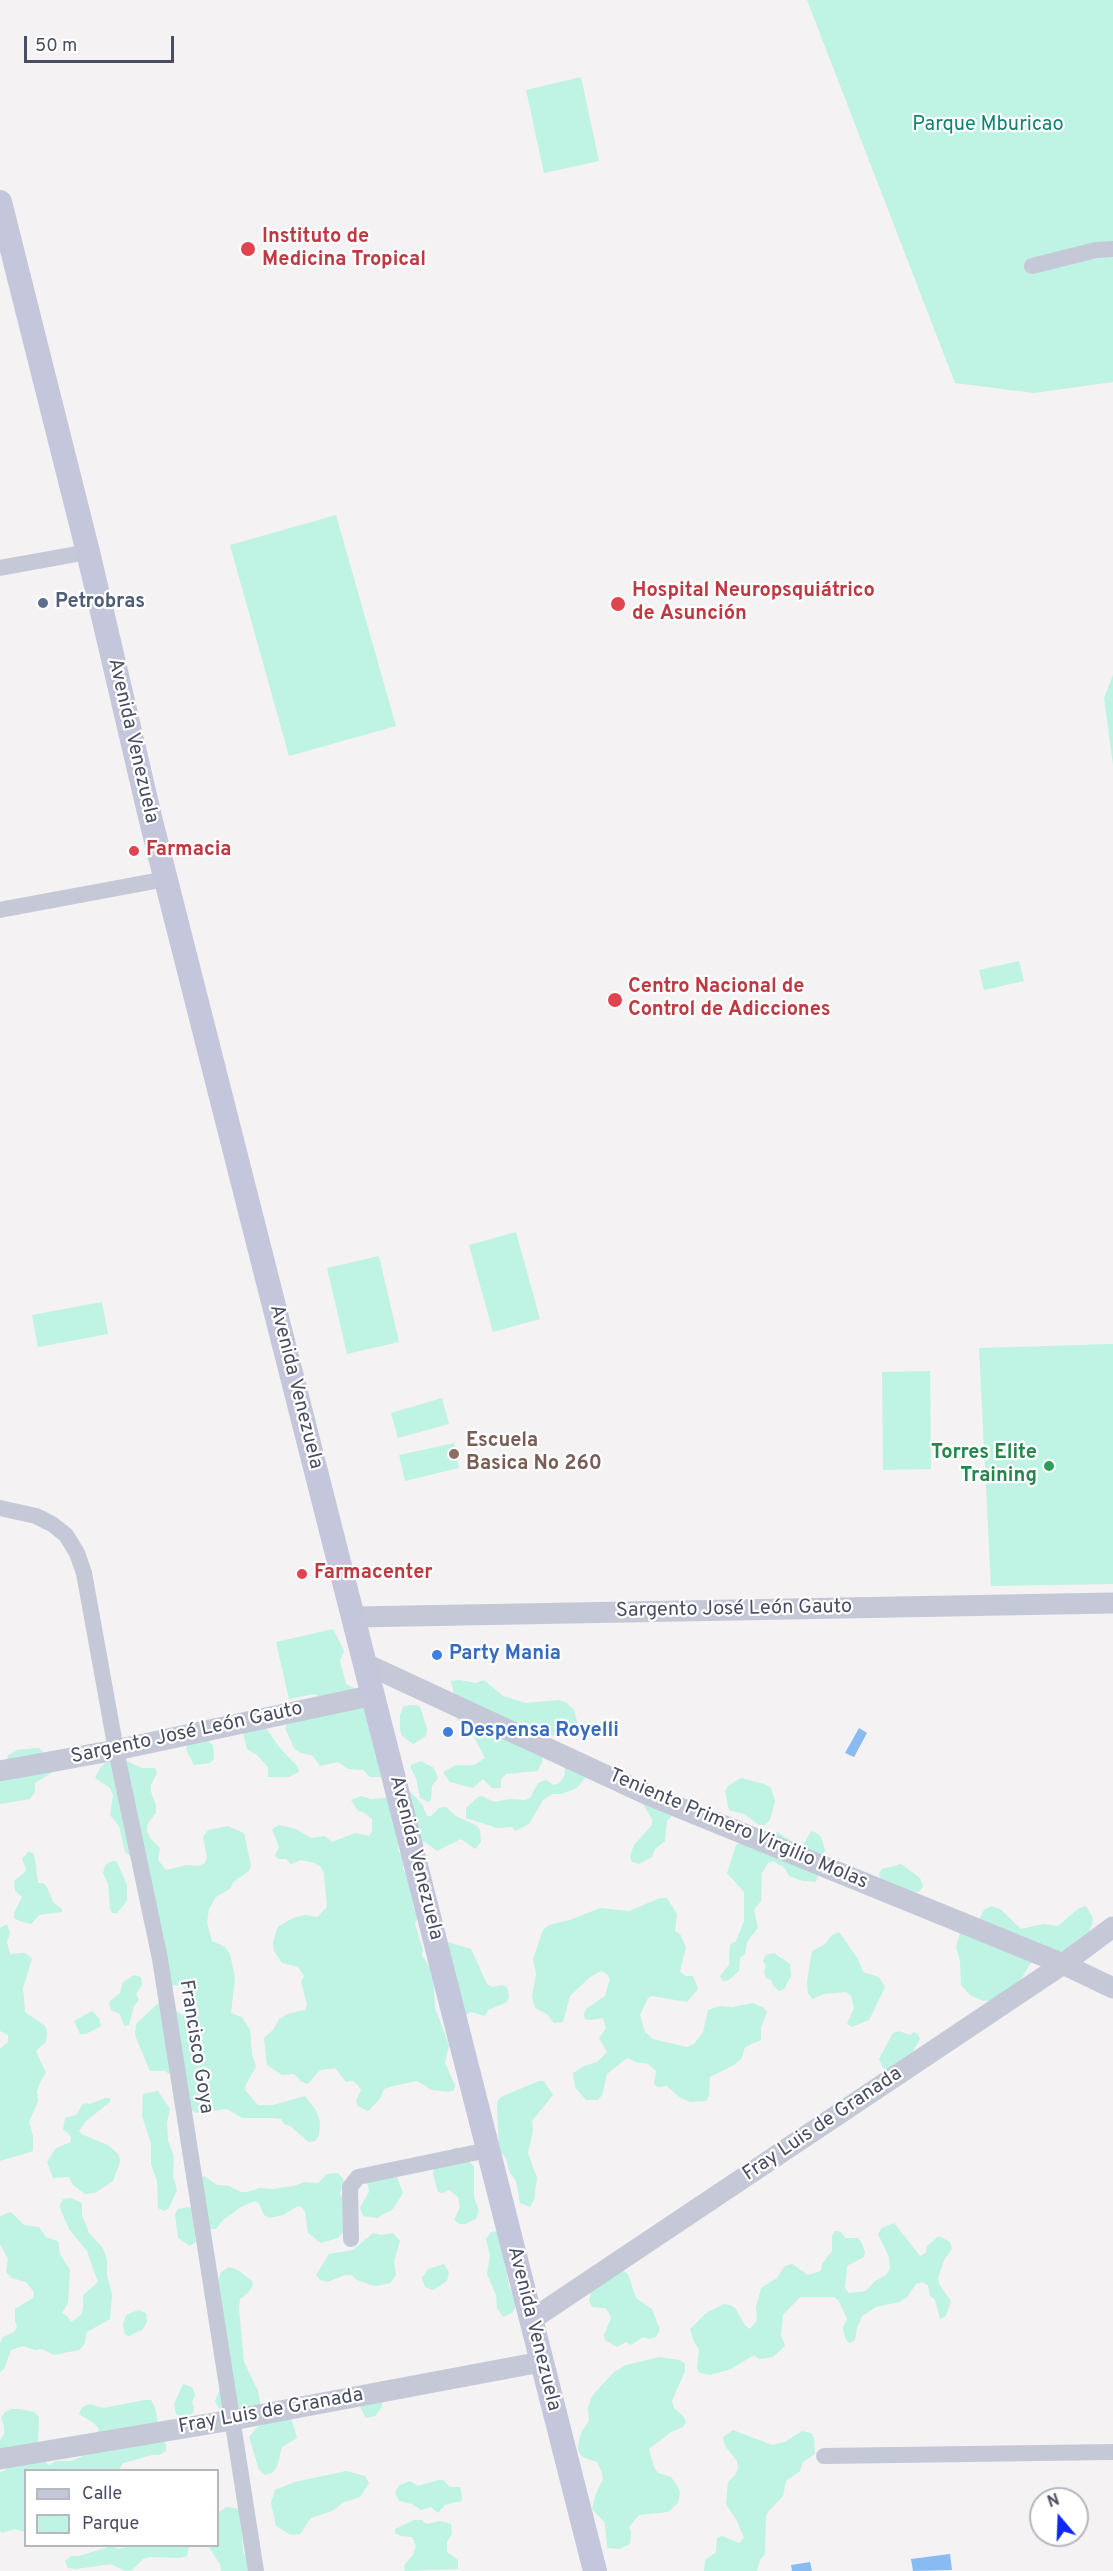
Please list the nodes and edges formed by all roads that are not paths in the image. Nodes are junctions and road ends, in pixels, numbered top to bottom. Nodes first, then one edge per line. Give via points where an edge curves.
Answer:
1 (0, 201) edge
2 (1113, 249) edge
3 (1032, 266) dead end
4 (88, 552) junction
5 (0, 568) edge
6 (166, 879) junction
7 (0, 910) edge
8 (0, 1508) edge
9 (1113, 1603) edge
10 (355, 1617) junction
11 (366, 1664) junction
12 (374, 1695) junction
13 (116, 1750) junction
14 (0, 1771) edge
15 (1113, 1928) edge
16 (1063, 1964) junction
17 (1113, 1988) edge
18 (488, 2150) junction
19 (351, 2239) dead end
20 (531, 2320) junction
21 (541, 2362) junction
22 (232, 2420) junction
23 (1113, 2452) edge
24 (824, 2456) dead end
25 (0, 2459) edge
26 (256, 2571) edge
27 (595, 2571) edge

1 - 4 main road, Avenida Venezuela
2 - 3 street
4 - 5 street
4 - 6 main road, Avenida Venezuela
6 - 7 street
6 - 10 main road, Avenida Venezuela
8 - 13 street, Francisco Goya via 52,1524 66,1535 77,1553
9 - 10 street, Sargento José León Gauto
10 - 11 main road, Avenida Venezuela
11 - 12 main road, Avenida Venezuela
11 - 16 street, Teniente Primero Virgilio Molas via 646,1794
12 - 13 street, Sargento José León Gauto
12 - 18 main road, Avenida Venezuela
13 - 14 street, Sargento José León Gauto
13 - 22 street, Francisco Goya via 160,1959
15 - 16 street, Fray Luis de Granada
16 - 17 street, Teniente Primero Virgilio Molas
16 - 20 street, Fray Luis de Granada
18 - 19 street via 358,2177 350,2187
18 - 20 main road, Avenida Venezuela
20 - 21 main road, Avenida Venezuela
21 - 22 street, Fray Luis de Granada
21 - 27 main road, Avenida Venezuela
22 - 25 street, Fray Luis de Granada
22 - 26 street, Francisco Goya
23 - 24 street

